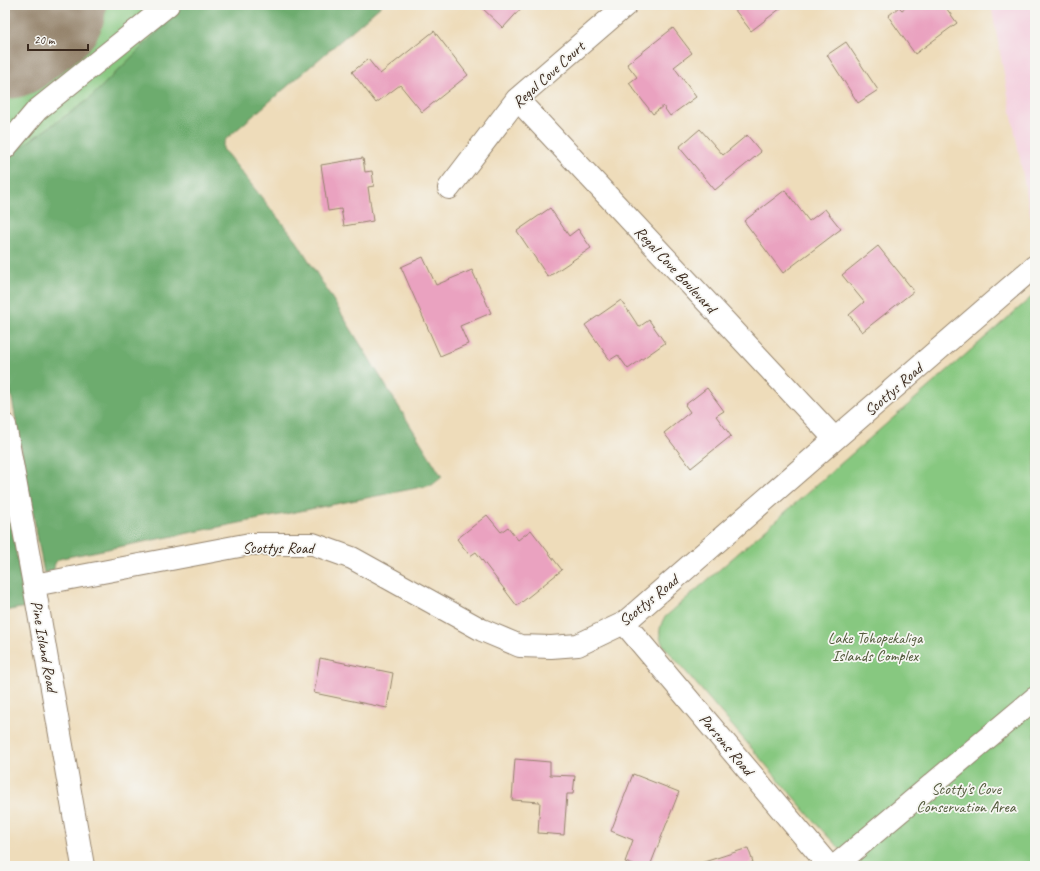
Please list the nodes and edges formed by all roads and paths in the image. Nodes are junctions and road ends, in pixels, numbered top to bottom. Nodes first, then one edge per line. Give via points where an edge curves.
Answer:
1 (168, 5) edge
2 (626, 5) edge
3 (517, 99) junction
4 (5, 148) edge
5 (449, 188) dead end
6 (1035, 266) edge
7 (5, 426) edge
8 (835, 439) junction
9 (34, 585) junction
10 (624, 623) junction
11 (1035, 698) edge
12 (83, 866) edge
13 (829, 866) edge
14 (835, 866) edge

1 - 4 street via 37,110
2 - 3 street, Regal Cove Court
3 - 5 street, Regal Cove Court
3 - 8 street, Regal Cove Boulevard
6 - 8 street, Scottys Road
7 - 9 street, Pine Island Road
8 - 10 street, Scottys Road
9 - 10 street, Scottys Road via 250,544 313,544 352,558 482,630 520,646 578,645
9 - 12 street, Pine Island Road
10 - 13 street, Parsons Road
11 - 14 street

